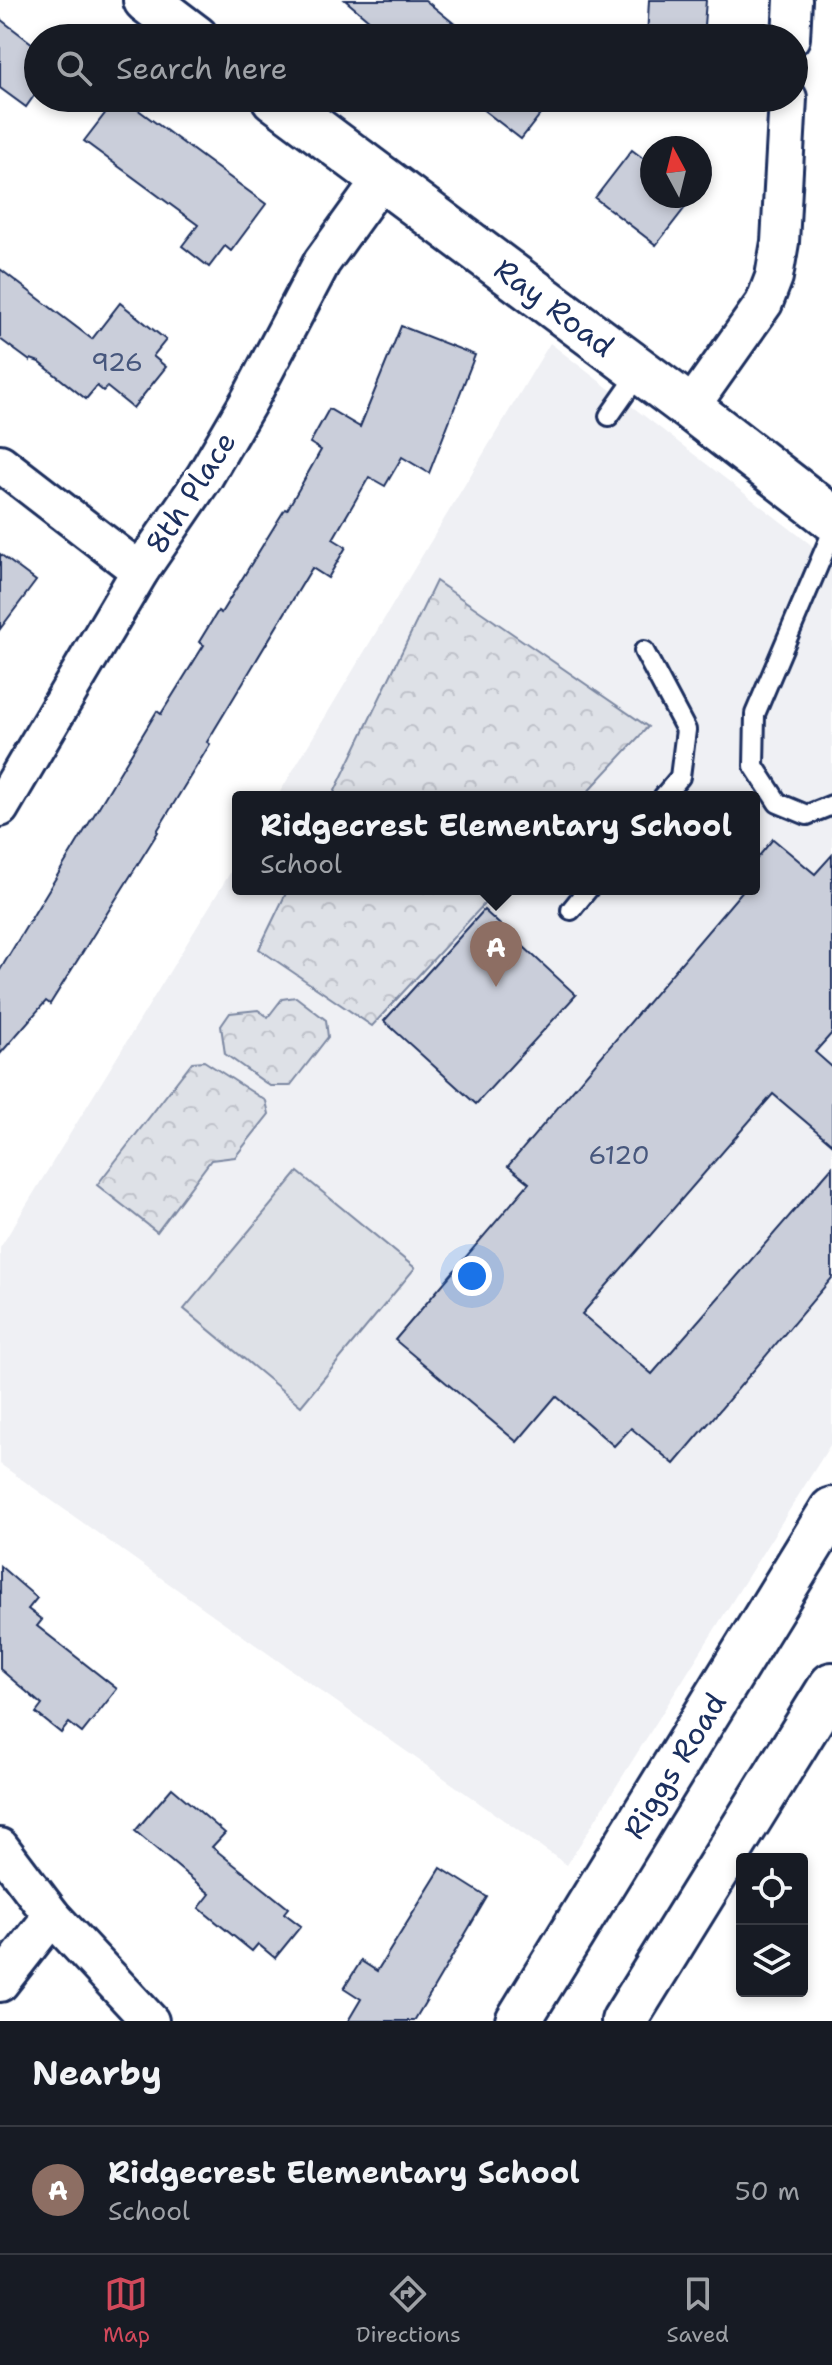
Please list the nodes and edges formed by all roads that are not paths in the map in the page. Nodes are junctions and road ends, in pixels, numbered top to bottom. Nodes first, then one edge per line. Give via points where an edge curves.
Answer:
1 (146, 0) edge
2 (793, 0) edge
3 (178, 24) edge
4 (792, 24) edge
5 (292, 112) edge
6 (787, 112) edge
7 (381, 180) junction
8 (640, 372) junction
9 (690, 408) junction
10 (609, 416) dead end
11 (0, 463) edge
12 (832, 518) edge
13 (832, 533) edge
14 (140, 571) junction
15 (644, 651) dead end
16 (668, 791) edge
17 (832, 805) edge
18 (0, 808) edge
19 (583, 895) edge
20 (571, 910) dead end
21 (832, 1510) edge
22 (832, 1685) edge
23 (0, 1847) edge
24 (52, 1916) junction
25 (0, 1983) edge
26 (150, 2021) edge
27 (518, 2021) edge
28 (624, 2021) edge

1 - 3 main road
2 - 4 street
5 - 7 main road, Ray Road
6 - 9 street via 774,277 764,303
7 - 8 main road, Ray Road
7 - 14 street, 8th Place via 322,262 205,476
8 - 9 main road, Ray Road
8 - 10 lane
9 - 12 main road, Ray Road
11 - 14 street
13 - 17 lane via 755,714 754,766 778,803 807,815
14 - 18 street, 8th Place
15 - 16 lane via 686,730 680,777
19 - 20 lane
21 - 27 main road, Riggs Road
22 - 28 main road
23 - 24 street
24 - 25 street
24 - 26 street

